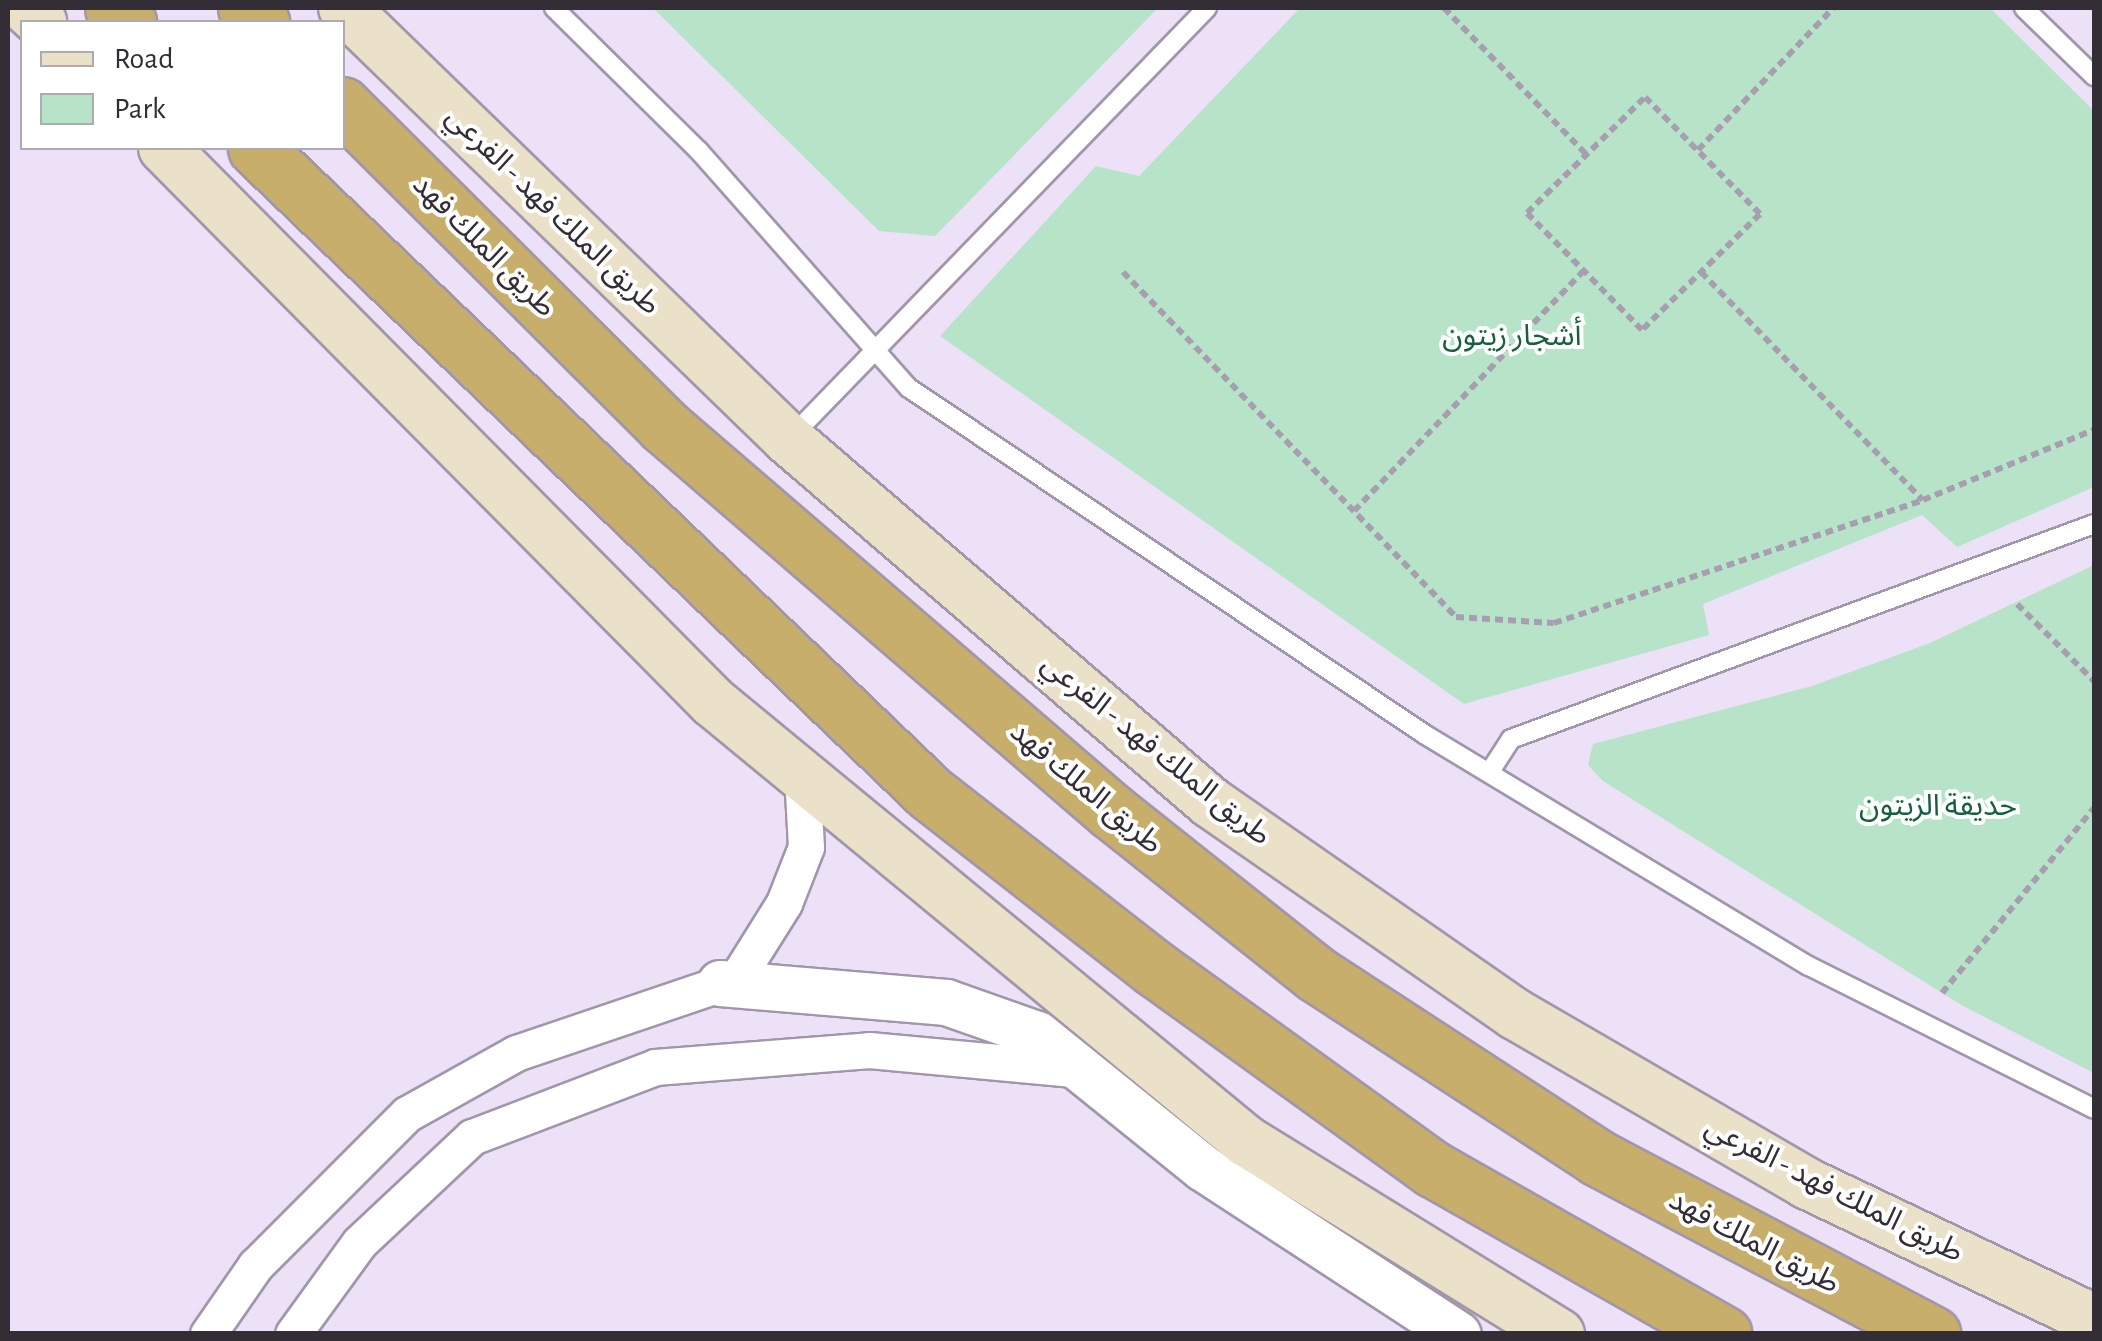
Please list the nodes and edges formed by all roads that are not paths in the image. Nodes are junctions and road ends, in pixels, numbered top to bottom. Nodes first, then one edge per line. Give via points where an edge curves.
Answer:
1 (344, 8) edge
2 (554, 8) edge
3 (1207, 8) edge
4 (2024, 8) edge
5 (2094, 76) edge
6 (345, 107) edge
7 (166, 150) edge
8 (258, 150) edge
9 (875, 349) junction
10 (788, 439) junction
11 (2094, 524) edge
12 (1489, 773) junction
13 (802, 774) junction
14 (720, 983) junction
15 (1084, 1070) junction
16 (2094, 1109) edge
17 (2094, 1320) edge
18 (208, 1334) edge
19 (292, 1334) edge
20 (1458, 1334) edge
21 (1559, 1334) edge
22 (1722, 1334) edge
23 (1932, 1334) edge

1 - 10 main road, طريق الملك فهد - الفرعي
2 - 9 lane via 699,151
3 - 9 lane
4 - 5 lane
6 - 23 highway, طريق الملك فهد via 664,426 1110,811 1316,974 1598,1158
7 - 13 main road via 713,702
8 - 22 highway via 930,792 1154,968 1433,1169
9 - 10 lane
9 - 12 lane via 909,388
10 - 17 main road, طريق الملك فهد - الفرعي via 1210,802 1515,1014 1806,1182
11 - 12 lane via 1510,740
12 - 16 lane via 1809,966
13 - 14 street via 806,847 784,903 737,978
13 - 21 main road via 1246,1141
14 - 15 street via 946,1002 1037,1034
14 - 18 street via 516,1053 406,1114 255,1266
15 - 19 street via 869,1050 655,1067 472,1137 359,1243
15 - 20 street via 1203,1168

